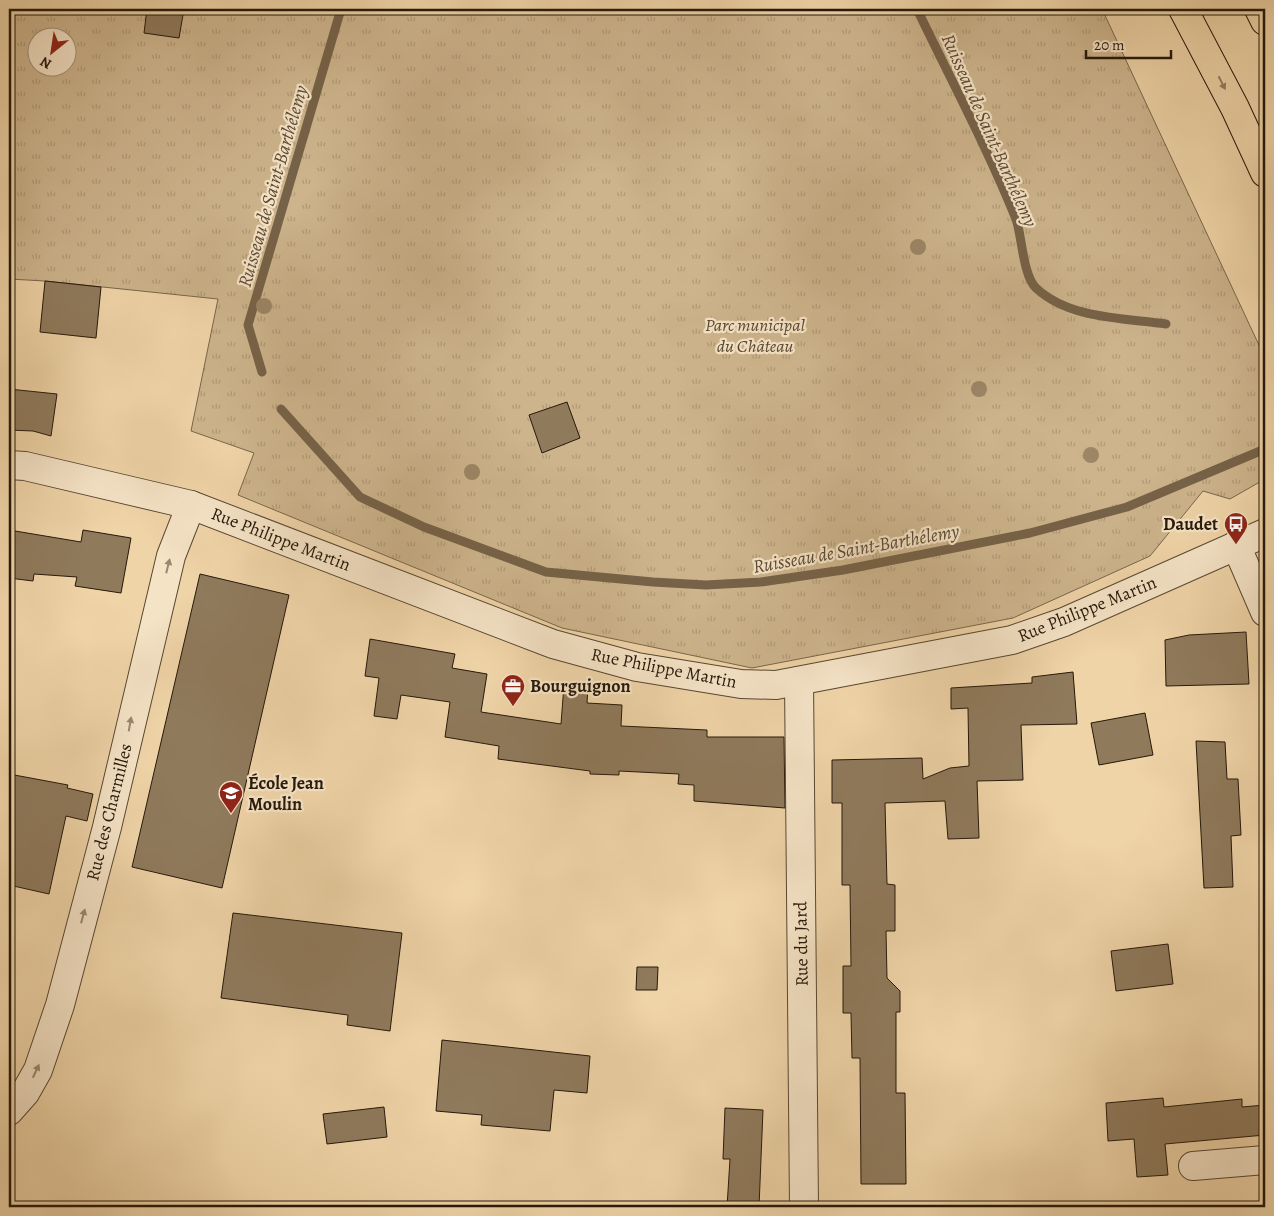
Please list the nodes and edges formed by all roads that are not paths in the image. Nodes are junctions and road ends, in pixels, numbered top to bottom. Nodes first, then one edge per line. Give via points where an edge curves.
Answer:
1 (1184, 9) edge
2 (1258, 9) edge
3 (1265, 21) edge
4 (1265, 173) edge
5 (9, 465) edge
6 (191, 505) junction
7 (1265, 533) edge
8 (1236, 545) junction
9 (1265, 612) edge
10 (799, 681) junction
11 (9, 1111) edge
12 (1265, 1160) edge
13 (1193, 1166) dead end
14 (804, 1207) edge

1 -> 4 highway
2 - 3 highway
5 - 6 street, Rue Philippe Martin
6 - 10 street, Rue Philippe Martin via 554,644 636,666 741,684 776,685
11 -> 6 street, Rue des Charmilles via 25,1093 38,1070 60,1005 107,827 170,556
7 - 8 street, Rue Philippe Martin
8 - 9 street
8 - 10 street, Rue Philippe Martin via 1064,622 1012,640
10 - 14 street, Rue du Jard
12 - 13 street

